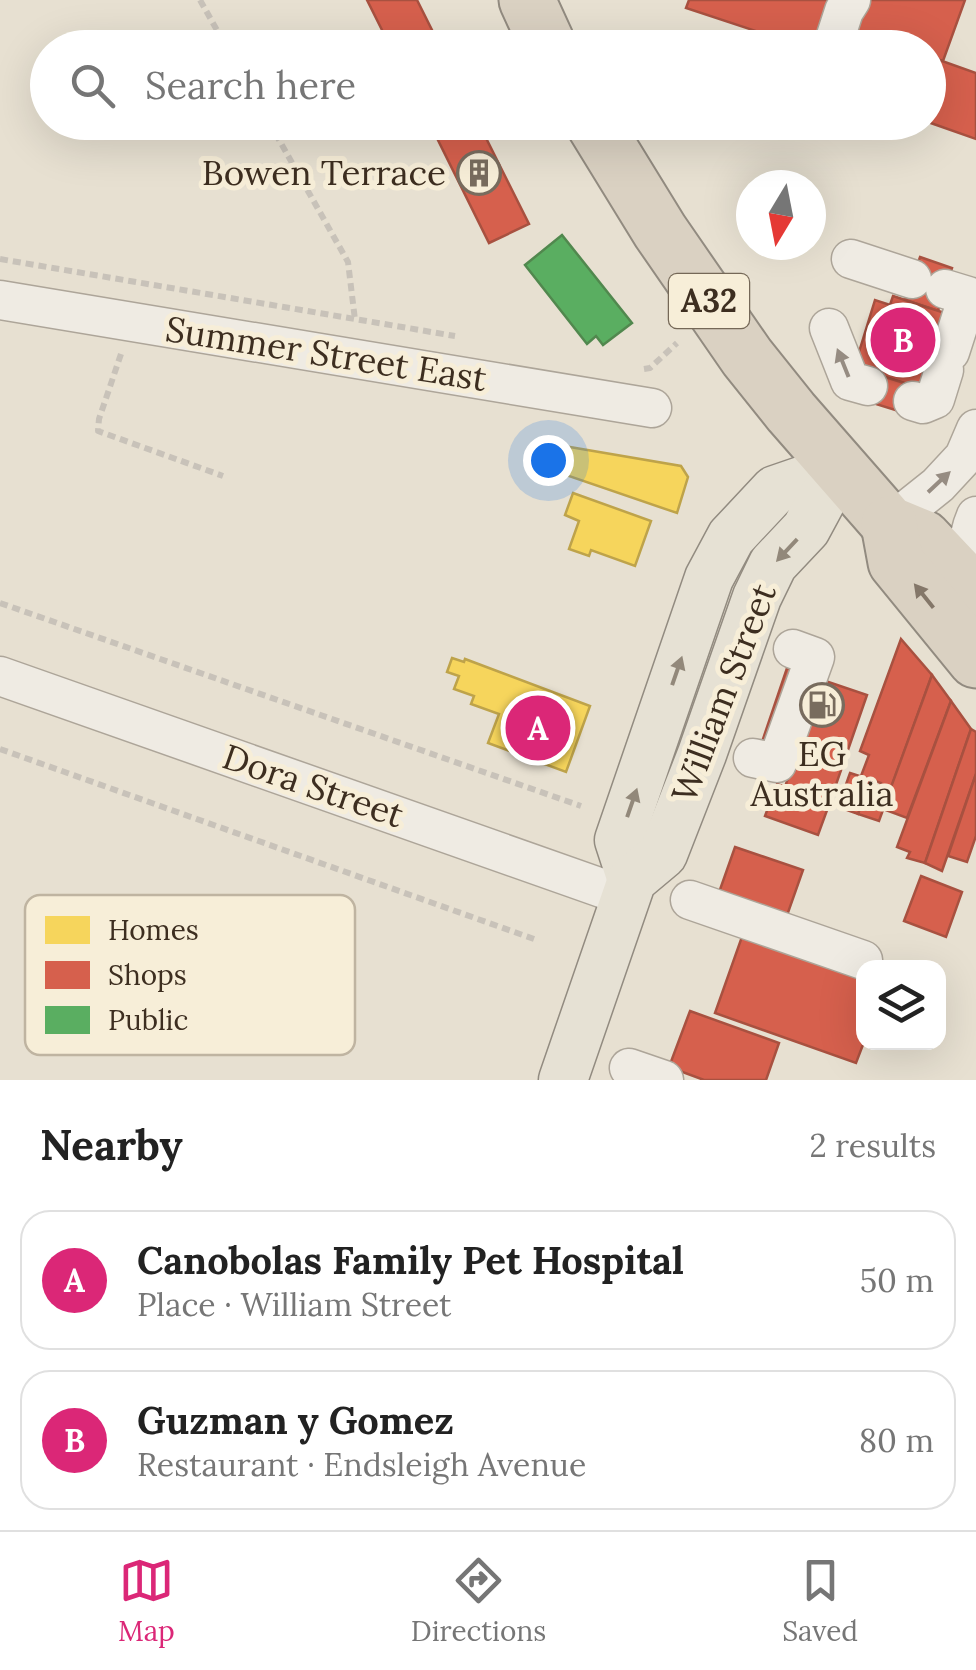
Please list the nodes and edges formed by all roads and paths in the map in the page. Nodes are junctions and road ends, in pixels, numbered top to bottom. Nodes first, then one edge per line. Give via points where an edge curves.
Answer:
1 (200, 0) edge
2 (526, 0) edge
3 (851, 0) edge
4 (217, 30) edge
5 (541, 30) edge
6 (838, 30) edge
7 (279, 140) edge
8 (604, 140) edge
9 (852, 259) dead end
10 (0, 300) edge
11 (128, 321) junction
12 (828, 328) dead end
13 (677, 344) dead end
14 (352, 358) junction
15 (643, 370) dead end
16 (868, 386) dead end
17 (913, 400) dead end
18 (652, 408) dead end
19 (976, 429) edge
20 (839, 468) junction
21 (222, 476) dead end
22 (976, 516) edge
23 (888, 524) junction
24 (975, 594) edge
25 (0, 603) edge
26 (794, 650) dead end
27 (976, 660) edge
28 (0, 676) edge
29 (0, 749) edge
30 (753, 758) dead end
31 (581, 806) dead end
32 (630, 888) junction
33 (690, 900) dead end
34 (534, 939) dead end
35 (863, 960) dead end
36 (563, 1080) edge

1 - 4 path
2 - 5 highway
3 - 6 street
7 - 14 path via 348,262
8 - 20 highway, A32 via 747,357
9 - 17 street via 968,296 934,399
10 - 11 street, Summer Street East
11 - 14 street, Summer Street East
11 - 21 path via 98,432
16 -> 12 street via 850,380
13 - 15 path
14 - 18 street, Summer Street East
23 -> 19 street via 964,457
20 - 23 highway, A32
20 - 32 main road, William Street via 806,529 773,564 663,854
22 - 24 street via 968,552
23 - 24 highway, A32 via 924,538
27 -> 23 highway, A32 via 896,562
25 - 31 path
26 - 30 street via 814,657 777,762
28 - 32 street, Dora Street
29 - 34 path
32 - 36 main road, William Street
33 - 35 street

